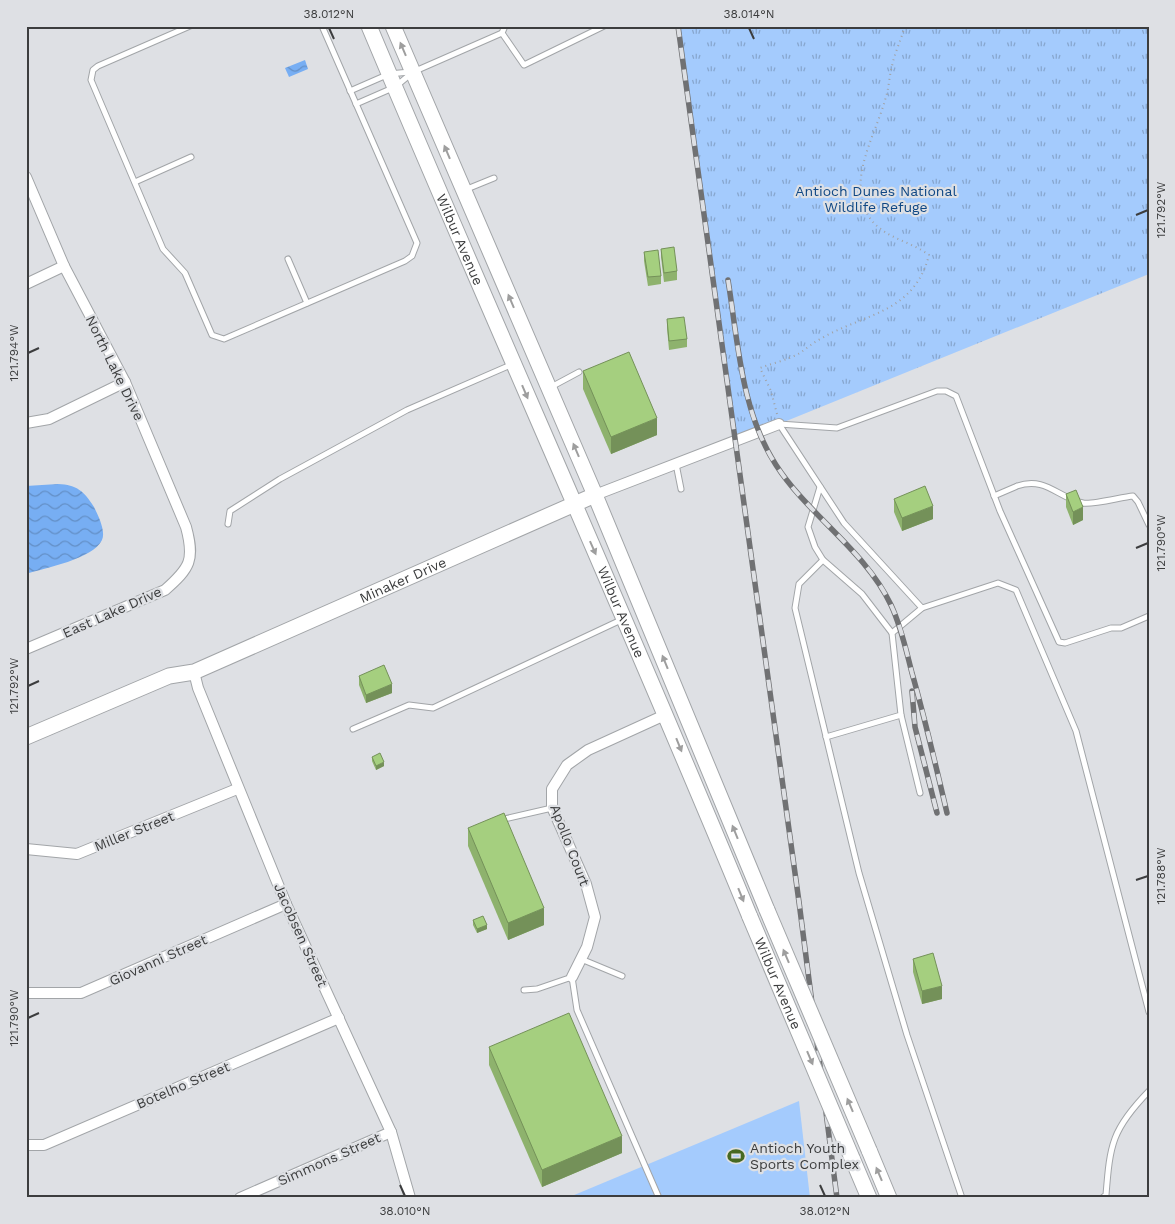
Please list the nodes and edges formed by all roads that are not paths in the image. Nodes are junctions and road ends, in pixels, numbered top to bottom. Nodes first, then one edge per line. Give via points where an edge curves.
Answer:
1 (190, 26) edge
2 (322, 26) edge
3 (369, 26) edge
4 (394, 26) edge
5 (505, 26) edge
6 (604, 26) edge
7 (177, 29) edge
8 (502, 33) junction
9 (413, 72) junction
10 (392, 81) junction
11 (350, 91) junction
12 (356, 104) junction
13 (421, 146) junction
14 (190, 157) dead end
15 (26, 177) edge
16 (494, 178) dead end
17 (135, 182) junction
18 (464, 191) junction
19 (288, 259) dead end
20 (64, 266) junction
21 (26, 284) edge
22 (307, 303) junction
23 (513, 364) junction
24 (579, 372) dead end
25 (124, 382) junction
26 (549, 388) junction
27 (26, 423) edge
28 (779, 424) junction
29 (676, 464) junction
30 (820, 488) junction
31 (681, 489) dead end
32 (595, 495) junction
33 (994, 496) junction
34 (573, 504) junction
35 (228, 524) dead end
36 (1149, 525) edge
37 (823, 560) junction
38 (189, 563) joint
39 (922, 608) junction
40 (1149, 616) edge
41 (624, 619) junction
42 (892, 633) junction
43 (26, 649) edge
44 (194, 672) junction
45 (683, 707) junction
46 (667, 714) junction
47 (901, 715) junction
48 (353, 728) dead end
49 (26, 737) edge
50 (826, 737) junction
51 (237, 789) junction
52 (920, 793) dead end
53 (552, 807) junction
54 (492, 824) edge
55 (26, 850) edge
56 (286, 904) junction
57 (581, 959) junction
58 (622, 976) dead end
59 (572, 977) junction
60 (524, 990) dead end
61 (26, 993) edge
62 (1149, 1012) edge
63 (339, 1018) junction
64 (1149, 1091) edge
65 (391, 1132) junction
66 (26, 1145) edge
67 (240, 1198) edge
68 (410, 1198) edge
69 (658, 1198) edge
70 (869, 1198) edge
71 (889, 1198) edge
72 (962, 1198) edge
73 (1102, 1198) edge

1 - 7 lane
2 - 11 lane
3 - 10 main road, Wilbur Avenue
9 -> 4 main road, Wilbur Avenue
5 - 8 lane
6 - 8 lane via 524,64
7 - 17 lane via 93,70 91,80
8 - 9 lane
9 - 10 lane
9 - 10 lane
18 -> 9 main road, Wilbur Avenue
10 - 11 lane
10 - 12 lane
10 - 13 main road, Wilbur Avenue
11 - 12 lane
12 - 22 lane via 417,243 416,250 405,261
13 - 18 main road via 436,162 446,184
13 - 23 main road, Wilbur Avenue
14 - 17 lane
15 - 20 street, North Lake Drive
16 - 18 lane
17 - 22 lane via 163,249 185,273 212,334 224,339
26 -> 18 main road, Wilbur Avenue
19 - 22 lane
20 - 21 street
20 - 25 street, North Lake Drive
23 -> 34 main road, Wilbur Avenue
23 - 35 lane via 407,410 280,479 230,511
24 - 26 lane
25 - 27 street via 49,419
25 - 38 street, North Lake Drive via 186,527 192,547
32 -> 26 main road, Wilbur Avenue
28 - 29 street, Minaker Drive
28 - 30 lane
28 - 33 lane via 837,428 937,391 946,391 956,396
29 - 31 lane
29 - 32 street, Minaker Drive
30 - 37 lane via 808,527
30 - 39 lane via 844,523
32 - 34 main road, Minaker Drive
45 -> 32 main road, Wilbur Avenue
33 - 36 lane via 1033,482 1084,503 1133,496
33 - 40 lane via 1059,642 1122,628
34 -> 41 main road, Wilbur Avenue
34 - 44 main road, Minaker Drive
37 - 42 lane via 862,594
37 - 50 lane via 799,584 795,608
38 - 43 street, East Lake Drive via 164,590
39 - 42 lane
39 - 62 lane via 998,582 1016,590 1076,731
41 - 46 main road, Wilbur Avenue
41 - 48 lane via 433,708 409,705
42 - 47 lane
44 - 49 main road, Minaker Drive via 169,676
44 - 51 street, Jacobsen Street
45 - 46 main road
71 -> 45 main road, Wilbur Avenue, bridge
46 - 53 street, Apollo Court via 588,750 567,764 552,789
46 -> 70 main road, Wilbur Avenue, bridge
47 - 50 lane
47 - 52 lane
50 - 72 lane via 859,874 907,1035
51 - 55 street, Miller Street via 77,854
51 - 56 street, Jacobsen Street
53 - 54 lane via 509,816
53 - 57 street, Apollo Court via 586,884 595,917 588,947
56 - 61 street, Giovanni Street via 81,994
56 - 63 street, Jacobsen Street
57 - 58 lane
57 - 59 street, Apollo Court
59 - 60 lane
59 - 69 lane via 577,1010
63 - 65 street, Jacobsen Street
63 - 66 street, Botelho Street via 44,1145
64 - 73 lane via 1125,1115 1109,1151 1106,1195
65 - 67 street, Simmons Street
65 - 68 street, Jacobsen Street

